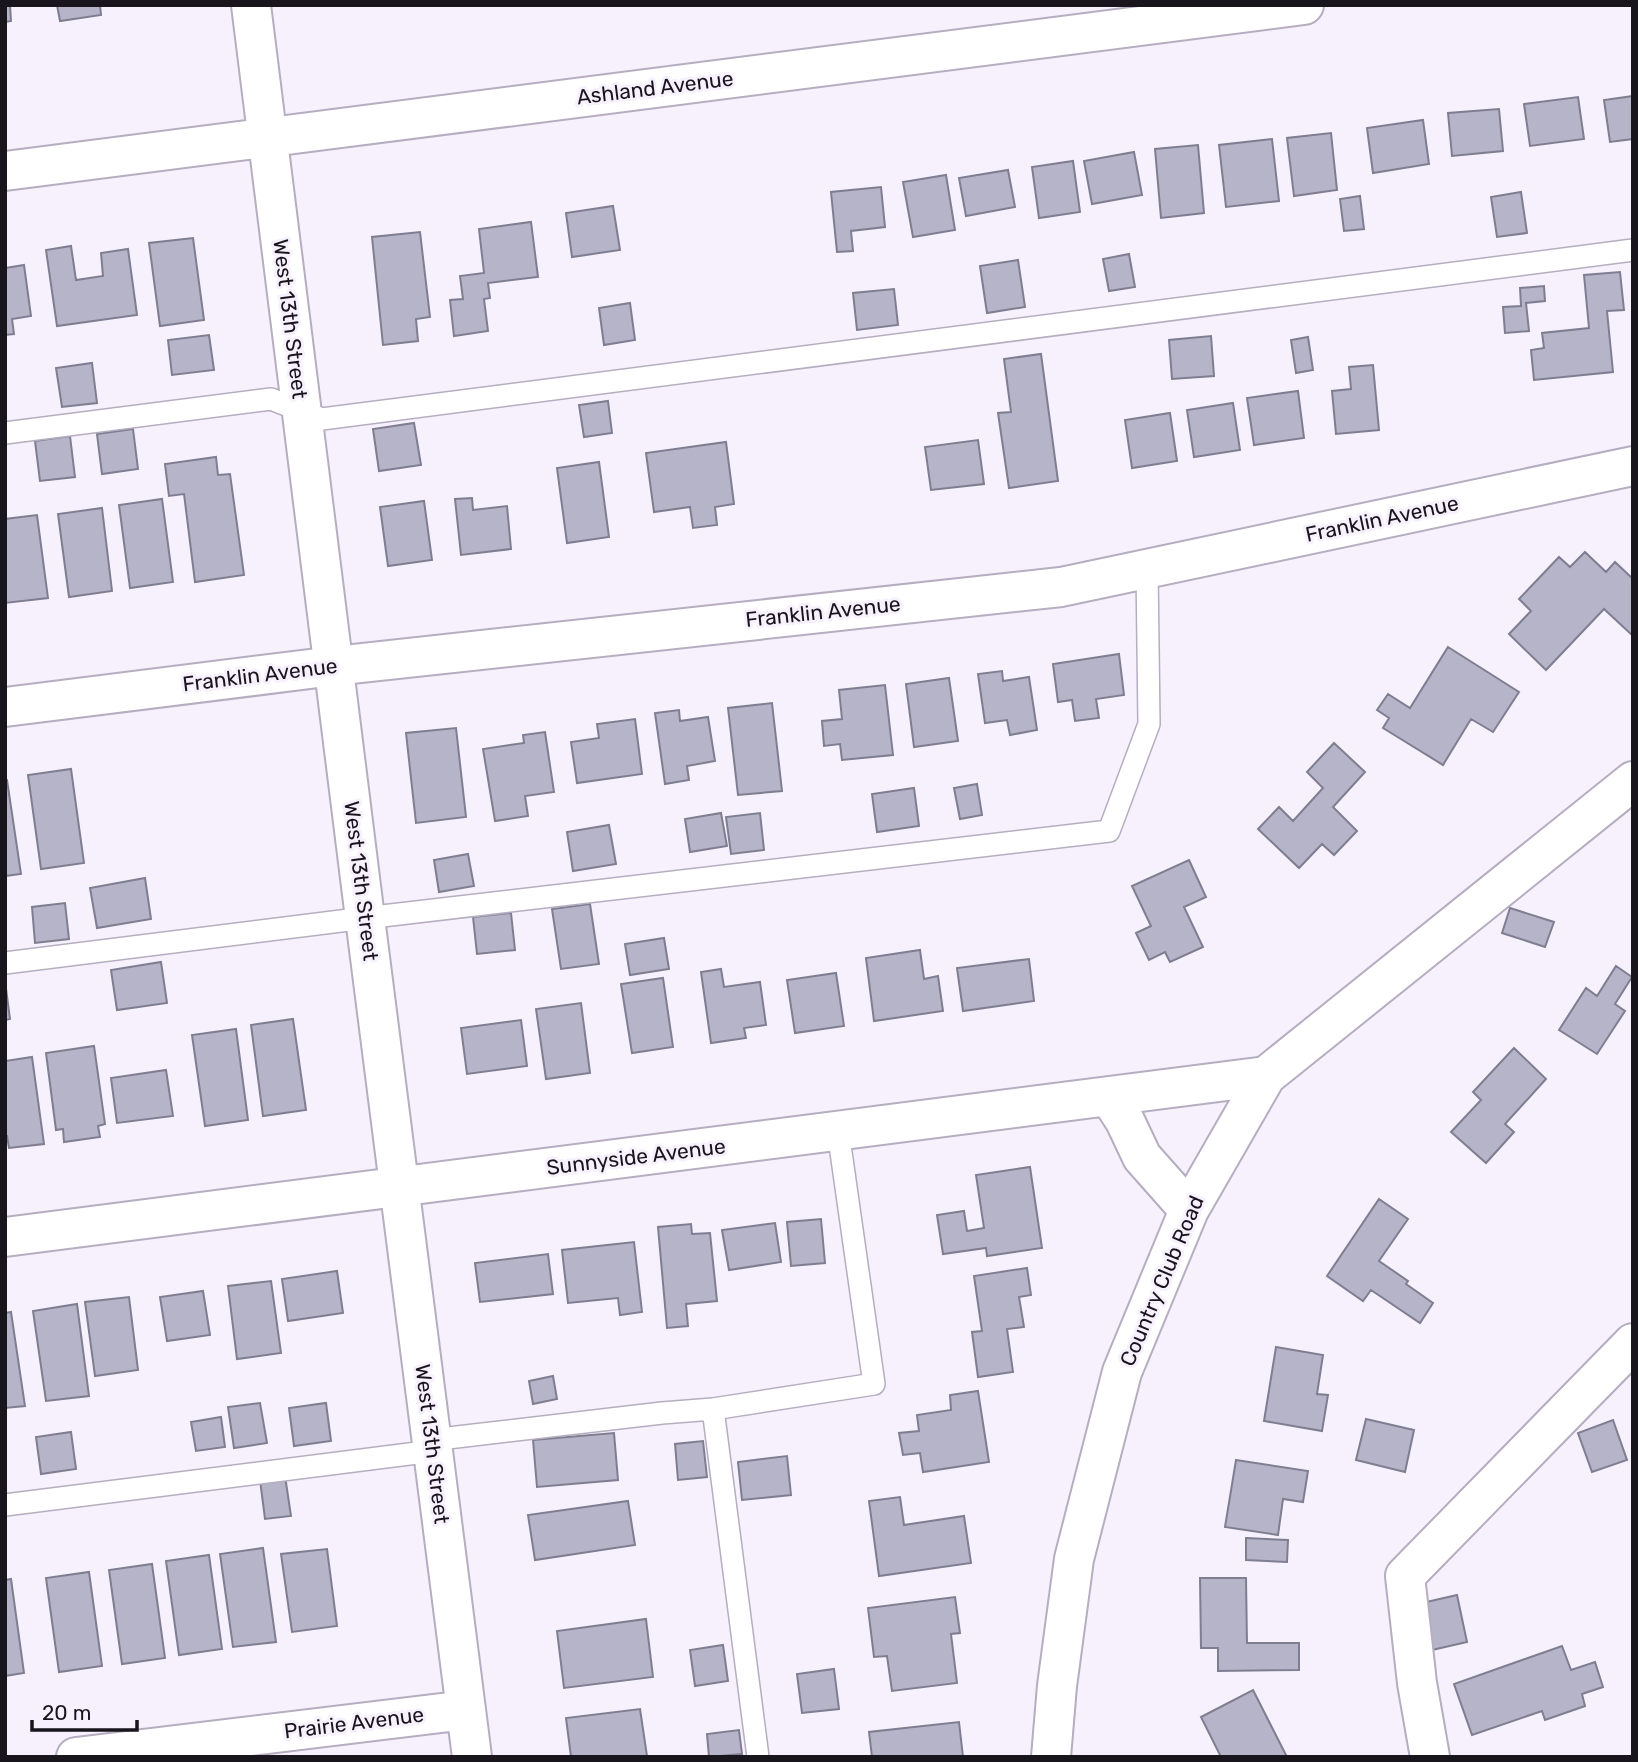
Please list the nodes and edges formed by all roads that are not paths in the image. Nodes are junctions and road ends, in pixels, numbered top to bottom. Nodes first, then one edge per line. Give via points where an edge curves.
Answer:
1 (251, 5) edge
2 (1304, 5) edge
3 (268, 138) junction
4 (5, 171) edge
5 (1633, 250) edge
6 (302, 411) junction
7 (5, 433) edge
8 (1633, 466) edge
9 (1147, 568) junction
10 (334, 666) junction
11 (5, 707) edge
12 (1633, 781) edge
13 (365, 918) junction
14 (5, 962) edge
15 (1266, 1076) junction
16 (1109, 1096) junction
17 (838, 1131) junction
18 (399, 1187) junction
19 (1189, 1210) junction
20 (5, 1237) edge
21 (1633, 1343) edge
22 (713, 1409) junction
23 (432, 1445) junction
24 (5, 1505) edge
25 (466, 1710) junction
26 (76, 1757) edge
27 (472, 1757) edge
28 (758, 1757) edge
29 (1051, 1757) edge
30 (1430, 1757) edge

1 - 3 street, West 13th Street
2 - 3 street, Ashland Avenue
3 - 4 street, Ashland Avenue
3 - 6 street, West 13th Street
5 - 6 lane via 323,419
6 - 7 lane via 271,399
6 - 10 street, West 13th Street
8 - 9 street, Franklin Avenue
9 - 10 street, Franklin Avenue via 1061,587
9 - 13 lane via 1149,724 1109,831
10 - 11 street, Franklin Avenue
10 - 13 street, West 13th Street
12 - 15 street, Country Club Road
13 - 14 lane
13 - 18 street, West 13th Street
15 - 16 street, Sunnyside Avenue
15 - 19 street, Country Club Road
16 - 17 street, Sunnyside Avenue
16 - 19 street via 1142,1157
17 - 18 street, Sunnyside Avenue
17 - 22 lane via 874,1384
18 - 20 street, Sunnyside Avenue
18 - 23 street, West 13th Street
19 - 29 street, Country Club Road via 1122,1372 1074,1559
21 - 30 street via 1405,1576
22 - 23 lane
22 - 28 lane
23 - 24 lane
23 - 25 street, West 13th Street
25 - 26 street, Prairie Avenue
25 - 27 street, West 13th Street

